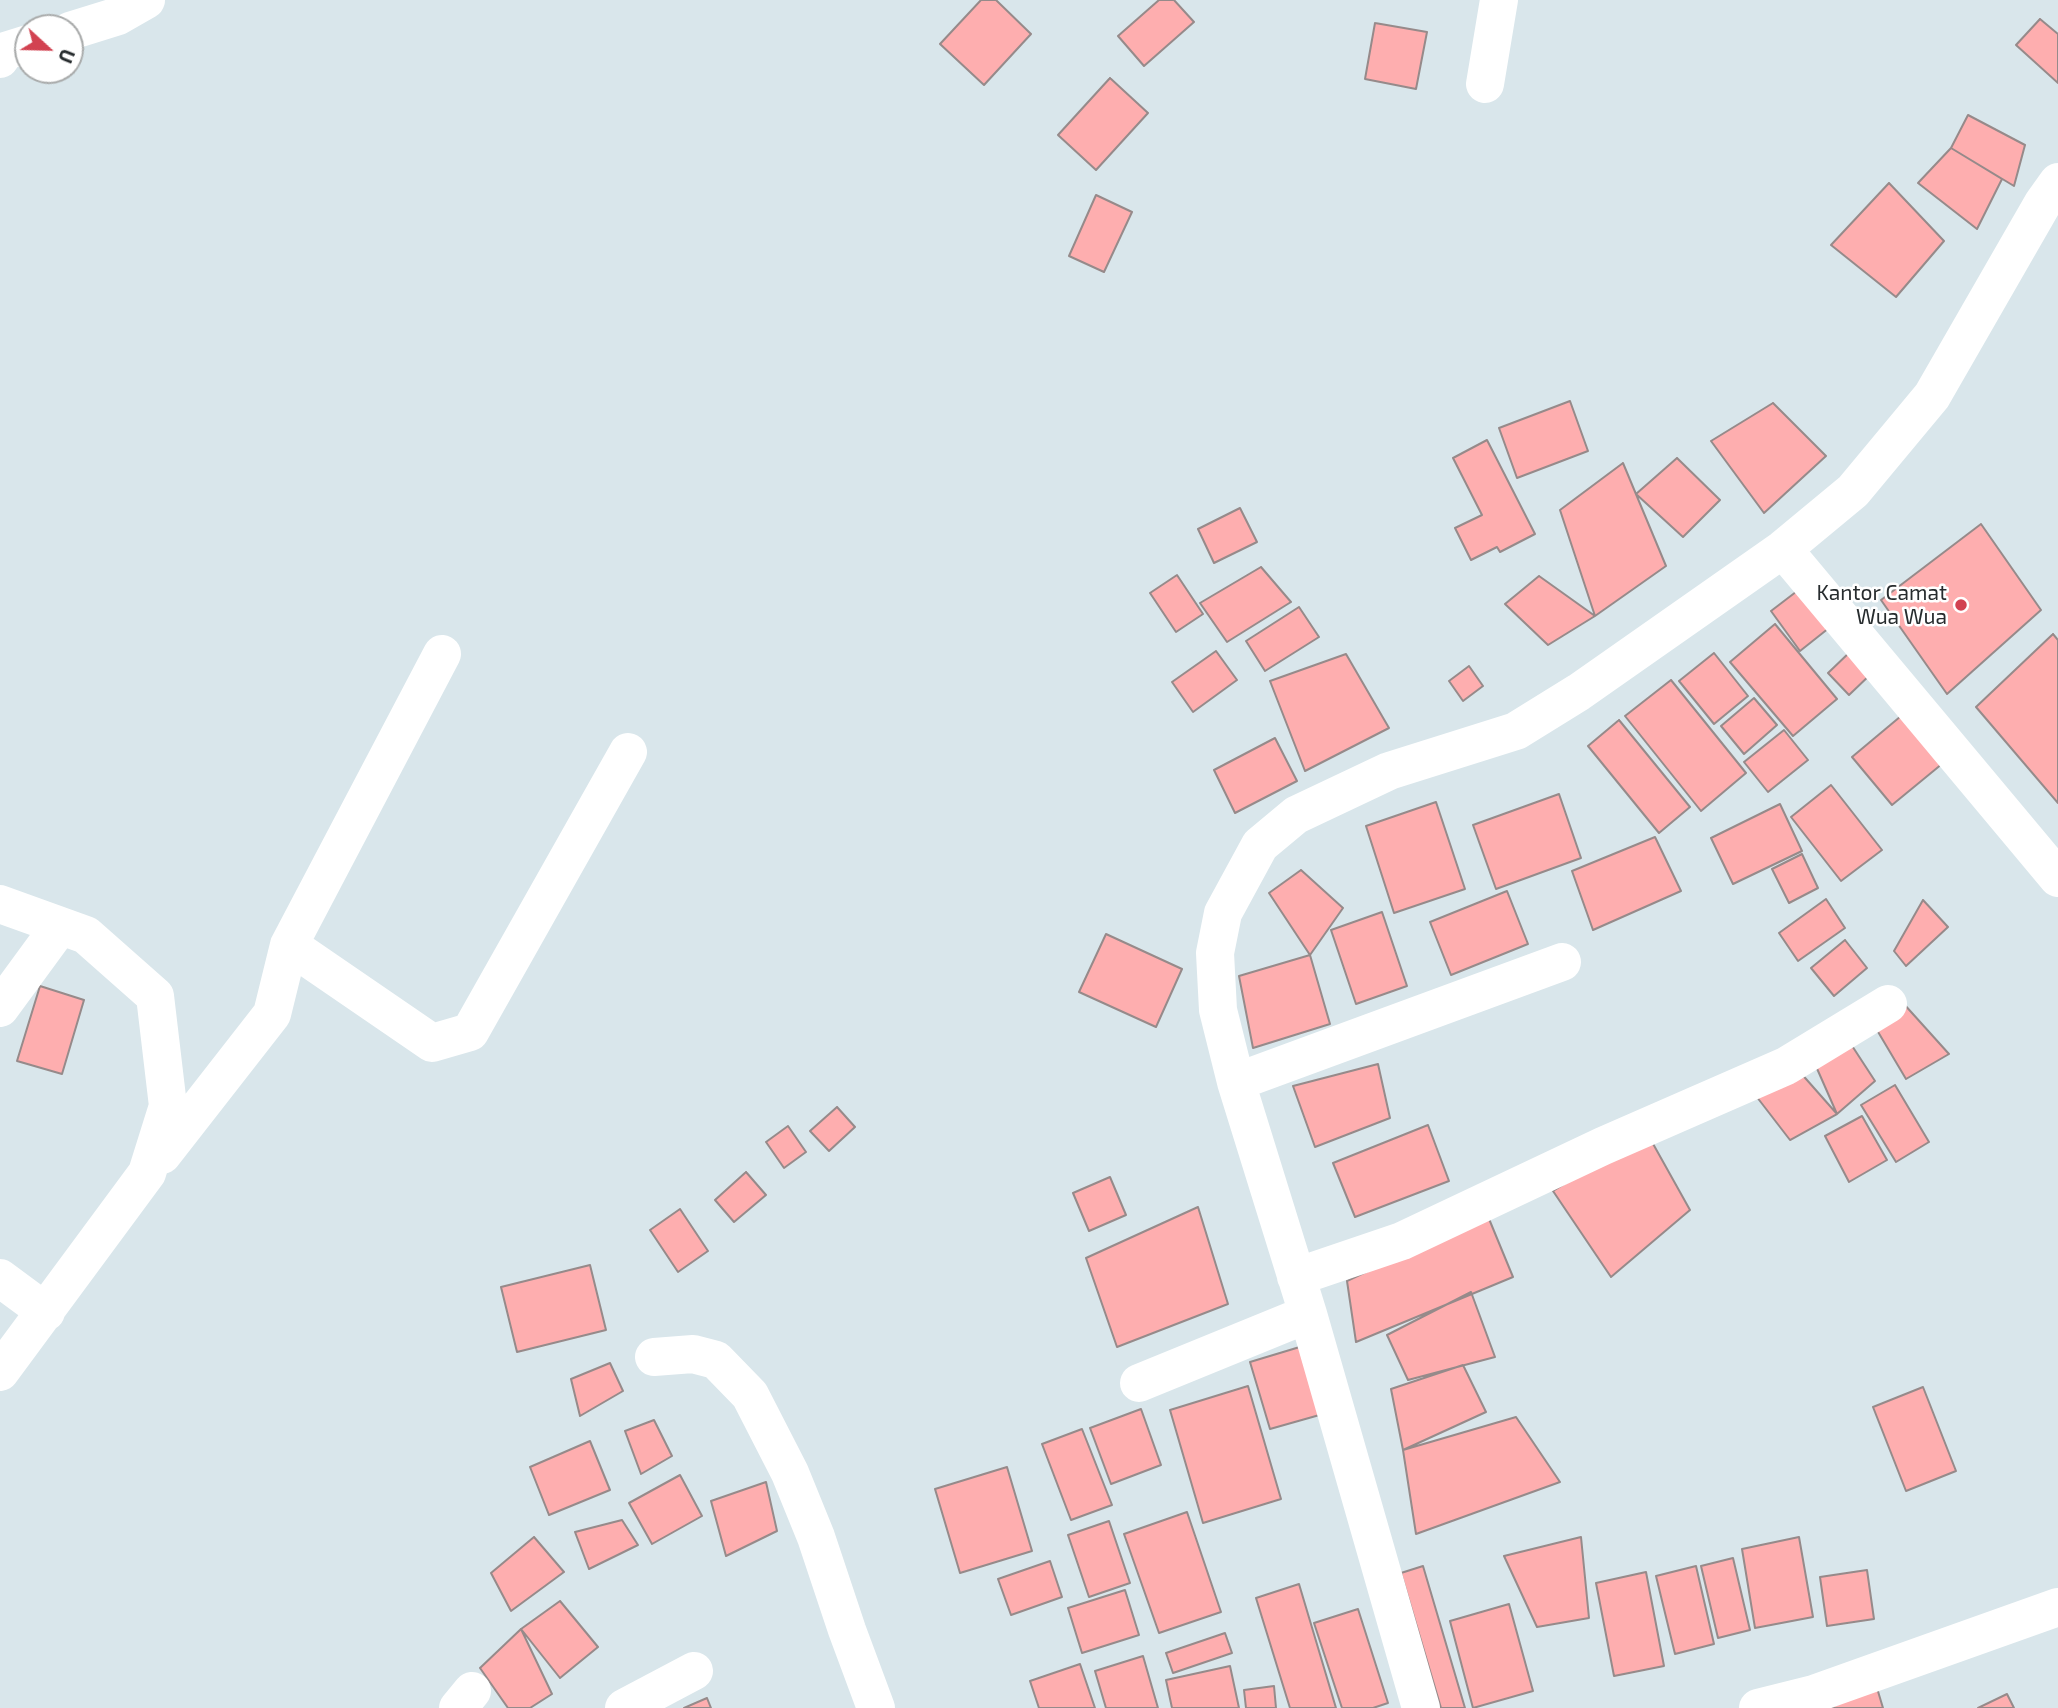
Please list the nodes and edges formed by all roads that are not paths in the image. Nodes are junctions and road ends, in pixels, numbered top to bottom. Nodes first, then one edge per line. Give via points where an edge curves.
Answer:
1 (146, 0) edge
2 (1490, 2) edge
3 (84, 27) edge
4 (14, 48) edge
5 (0, 59) edge
6 (1485, 84) dead end
7 (2053, 199) edge
8 (1783, 549) junction
9 (442, 654) dead end
10 (628, 752) dead end
11 (2058, 878) edge
12 (0, 904) edge
13 (61, 926) junction
14 (289, 946) junction
15 (1562, 962) dead end
16 (1888, 1004) dead end
17 (0, 1008) edge
18 (1236, 1082) junction
19 (147, 1173) junction
20 (1296, 1277) junction
21 (0, 1278) edge
22 (46, 1312) junction
23 (1308, 1314) junction
24 (654, 1357) dead end
25 (0, 1372) edge
26 (1139, 1383) dead end
27 (2058, 1607) edge
28 (694, 1671) dead end
29 (624, 1708) edge
30 (876, 1708) edge
31 (1421, 1708) edge
32 (1758, 1708) edge

1 - 3 street via 118,16
2 - 6 street
4 - 5 street
7 - 8 street via 1932,396 1853,491
8 - 11 street
8 - 18 street via 1516,731 1389,771 1296,815 1260,845 1223,913 1215,953 1218,1010
9 - 14 street
10 - 14 street via 470,1032 432,1043
12 - 13 street
13 - 17 street
13 - 19 street via 86,935 155,996 167,1105
14 - 19 street via 272,1014
15 - 18 street
16 - 20 street via 1786,1066 1402,1241
18 - 20 street
19 - 22 street
20 - 23 street
21 - 22 street
22 - 25 street
23 - 26 street
23 - 31 street
24 - 30 street via 693,1354 716,1360 750,1395 806,1512
27 - 32 street via 1814,1694
28 - 29 street

